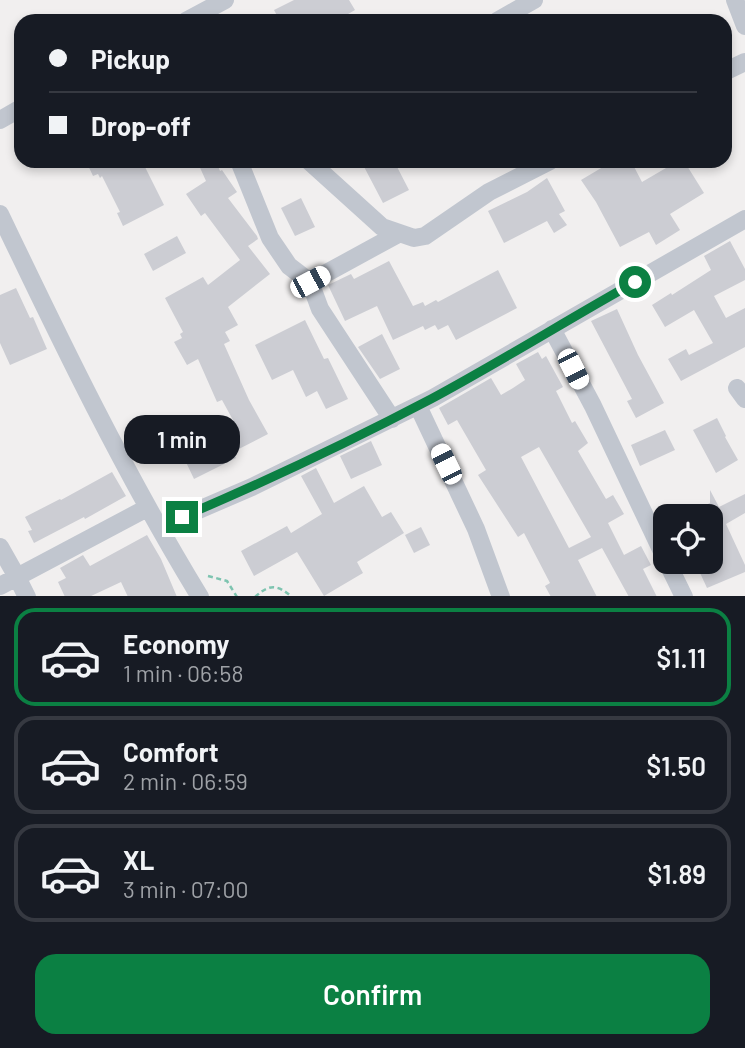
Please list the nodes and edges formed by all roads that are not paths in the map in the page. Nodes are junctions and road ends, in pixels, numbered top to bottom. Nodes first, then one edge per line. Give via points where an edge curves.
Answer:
1 (225, 0) edge
2 (534, 0) edge
3 (734, 0) edge
4 (199, 14) edge
5 (509, 14) edge
6 (745, 26) edge
7 (242, 168) edge
8 (317, 168) edge
9 (536, 168) edge
10 (0, 214) edge
11 (745, 219) edge
12 (398, 234) junction
13 (6, 242) edge
14 (310, 282) junction
15 (552, 329) junction
16 (418, 406) junction
17 (392, 419) junction
18 (148, 508) junction
19 (159, 527) junction
20 (653, 532) edge
21 (0, 547) edge
22 (673, 574) edge
23 (17, 577) junction
24 (0, 586) edge
25 (26, 596) edge
26 (199, 596) edge
27 (500, 596) edge
28 (684, 596) edge

1 - 4 street
2 - 5 street
3 - 6 street
7 - 14 street via 270,238 289,266
8 - 12 street via 382,227
9 - 12 street via 489,192 425,236
10 - 13 street
11 - 15 street
12 - 14 street
13 - 18 street
14 - 17 street via 320,309
15 - 16 street
15 - 20 street
16 - 17 street
16 - 27 street via 476,529
17 - 19 street
18 - 19 street
18 - 23 street
19 - 26 street
21 - 23 street
22 - 28 street
23 - 24 street
23 - 25 street

